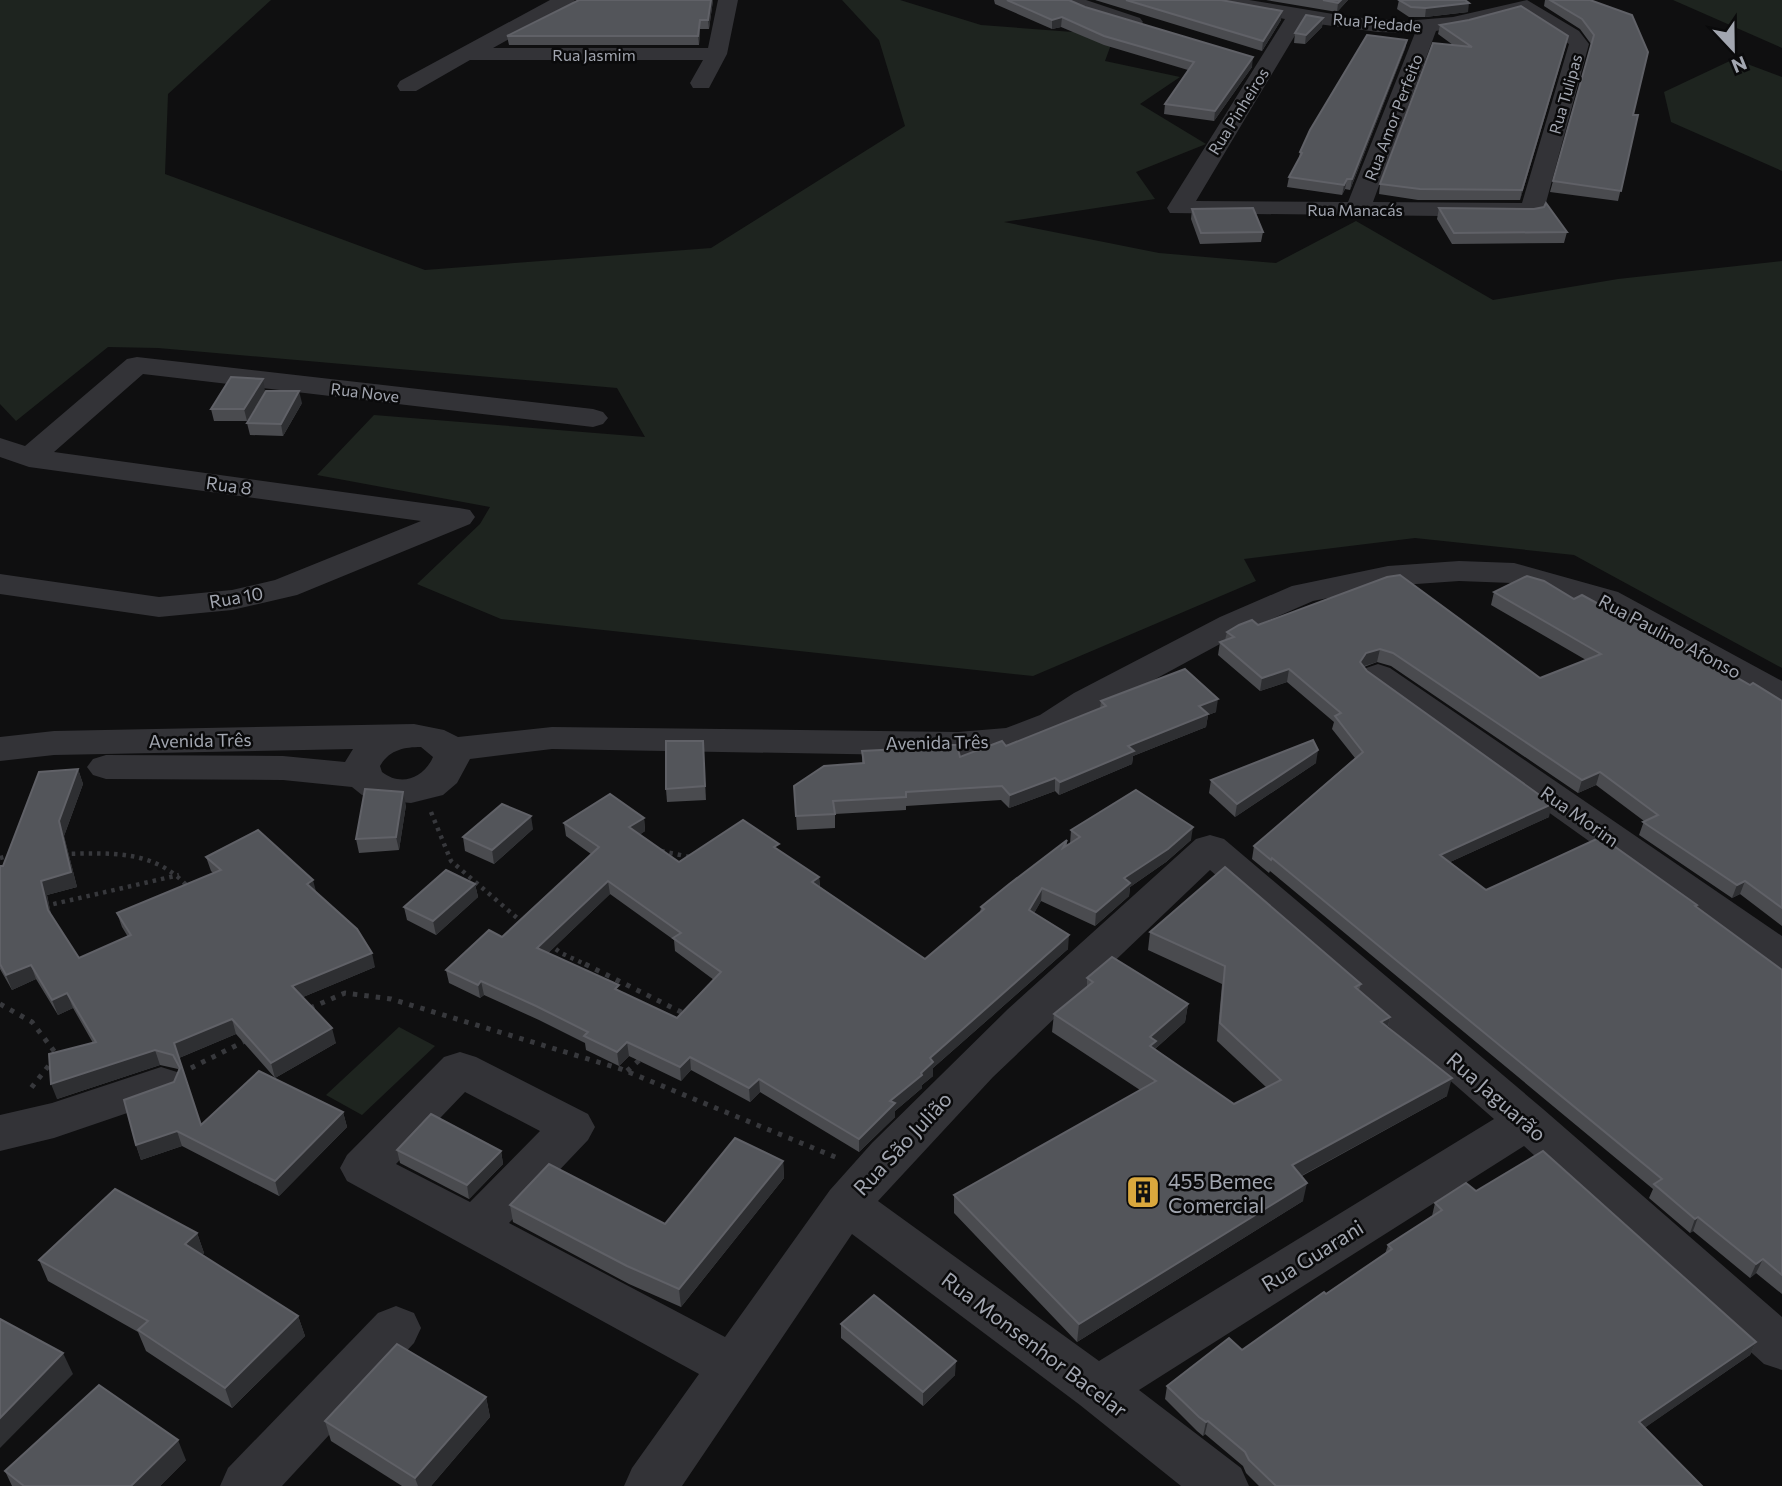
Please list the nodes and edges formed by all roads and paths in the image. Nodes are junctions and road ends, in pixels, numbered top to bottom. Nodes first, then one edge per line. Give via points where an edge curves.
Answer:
1 (565, 0) edge
2 (728, 0) edge
3 (1070, 0) edge
4 (1217, 0) edge
5 (1529, 3) edge
6 (1298, 14) junction
7 (1428, 26) junction
8 (1155, 29) edge
9 (470, 54) junction
10 (717, 54) junction
11 (1243, 54) edge
12 (1268, 62) junction
13 (701, 83) dead end
14 (408, 86) dead end
15 (1179, 208) joint
16 (1358, 208) junction
17 (1532, 210) joint
18 (593, 418) dead end
19 (0, 447) edge
20 (29, 458) junction
21 (460, 517) joint
22 (1514, 573) joint
23 (0, 584) edge
24 (1378, 675) edge
25 (1782, 695) edge
26 (400, 737) junction
27 (0, 750) edge
28 (449, 750) junction
29 (0, 774) edge
30 (362, 776) junction
31 (421, 789) junction
32 (1210, 848) joint
33 (653, 849) edge
34 (16, 855) edge
35 (57, 855) edge
36 (691, 857) edge
37 (0, 858) edge
38 (180, 875) junction
39 (194, 894) edge
40 (38, 908) edge
41 (531, 929) edge
42 (541, 937) edge
43 (1782, 957) edge
44 (0, 1004) edge
45 (677, 1024) edge
46 (647, 1052) edge
47 (627, 1071) dead end
48 (161, 1084) edge
49 (12, 1115) edge
50 (1527, 1121) junction
51 (846, 1203) junction
52 (475, 1228) dead end
53 (396, 1328) dead end
54 (1782, 1348) edge
55 (734, 1367) junction
56 (1098, 1389) junction
57 (247, 1486) edge
58 (651, 1486) edge
59 (1222, 1486) edge

1 - 9 street
2 - 10 street
3 - 8 street
4 - 6 street, Rua Piedade
5 - 7 street, Rua Piedade via 1481,18
5 - 17 street, Rua Tulipas via 1579,44
6 - 7 street, Rua Piedade
6 - 12 street, Rua Pinheiros
7 - 16 street, Rua Amor Perfeito
9 - 10 street, Rua Jasmim
9 - 14 street
10 - 13 street
11 - 12 street
12 - 15 street, Rua Pinheiros
15 - 16 street, Rua Manacás
16 - 17 street, Rua Manacás
18 - 20 street, Rua Nove via 137,365
19 - 20 street, Rua 8
20 - 21 street, Rua 8
21 - 23 street, Rua 10 via 285,588 232,600 159,607
22 - 25 street, Rua Paulino Afonso via 1606,599
22 - 28 street, Avenida Três via 1458,570 1388,576 1304,593 1232,624 1053,723 1011,739 958,744 552,738
24 - 43 street, Rua Morim
26 - 27 street, Avenida Três via 54,743
26 - 28 street, Avenida Três via 430,737
26 - 30 street via 365,757
28 - 31 street via 452,757 444,775
29 - 30 street, Avenida Três via 78,767 283,768
30 - 31 street, Avenida Três via 378,789
31 - 41 path via 451,861
32 - 50 street, Rua Jaguarão
32 - 51 street, Rua São Julião via 957,1083
33 - 36 path
34 - 37 path
35 - 38 path via 112,855 161,862
38 - 39 path
38 - 40 path
42 - 45 path via 561,953 688,1015
44 - 49 path via 32,1022 57,1055
46 - 47 path
48 - 49 street via 65,1116
50 - 54 street, Rua Jaguarão
50 - 56 street, Rua Guarani
51 - 55 street, Rua São Julião
51 - 56 street, Rua Monsenhor Bacelar
52 - 55 street
53 - 57 street
55 - 58 street, Rua São Julião
56 - 59 street, Rua Monsenhor Bacelar

